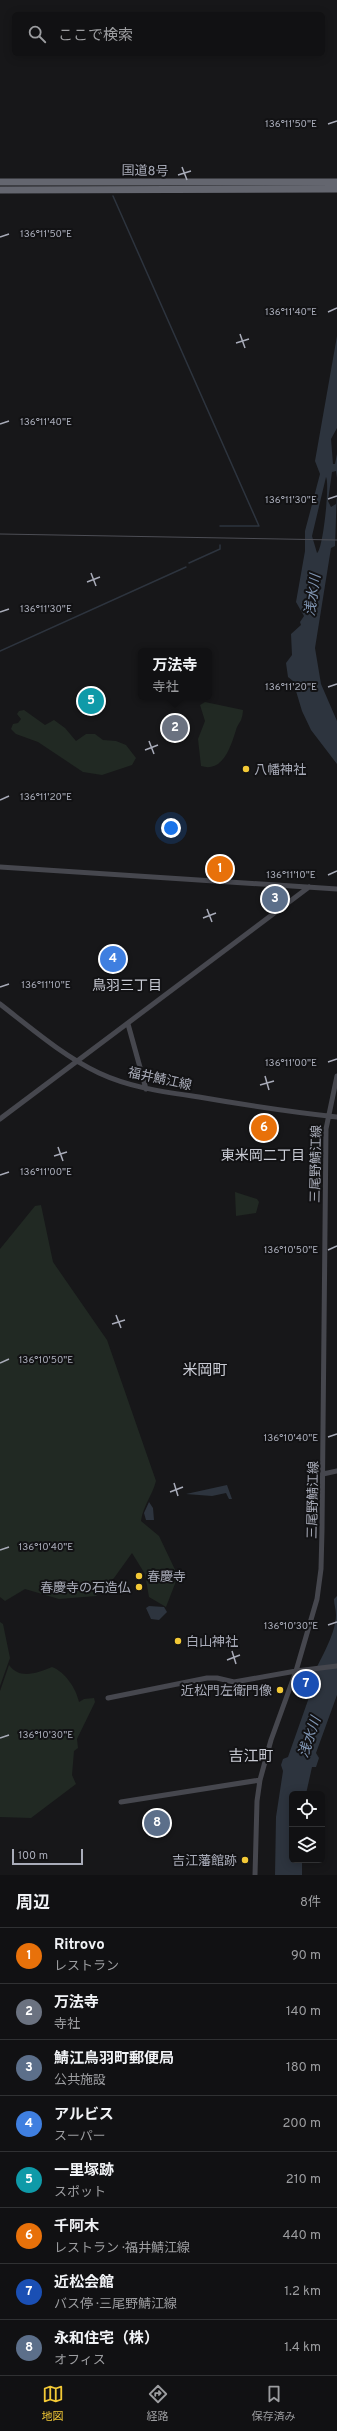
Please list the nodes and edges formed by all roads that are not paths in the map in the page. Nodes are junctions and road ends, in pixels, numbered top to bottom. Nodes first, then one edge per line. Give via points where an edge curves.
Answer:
1 (0, 182) edge
2 (337, 182) edge
3 (337, 189) edge
4 (0, 190) edge
5 (0, 867) edge
6 (309, 887) junction
7 (337, 889) edge
8 (0, 1004) edge
9 (128, 1024) junction
10 (79, 1061) junction
11 (337, 1076) edge
12 (146, 1089) junction
13 (328, 1116) junction
14 (336, 1117) edge
15 (0, 1119) edge
16 (337, 1471) edge
17 (323, 1474) junction
18 (337, 1666) edge
19 (299, 1671) junction
20 (108, 1698) dead end
21 (260, 1780) junction
22 (121, 1802) dead end
23 (255, 1875) edge

1 - 2 highway, 国道8号
3 - 4 highway, 国道8号
5 - 6 street
6 - 7 street
6 - 9 street
8 - 10 street, 福井鯖江線 via 46,1040
9 - 10 street
9 - 12 street
10 - 12 street, 福井鯖江線 via 99,1073
10 - 15 street
11 - 13 street, 三尾野鯖江線
12 - 13 street, 福井鯖江線
13 - 14 street, 福井鯖江線
13 - 17 street, 三尾野鯖江線
16 - 17 street
17 - 19 street, 三尾野鯖江線 via 320,1584
18 - 19 street
19 - 20 street via 234,1682 207,1678
19 - 21 street, 三尾野鯖江線 via 271,1740
21 - 22 street
21 - 23 street, 三尾野鯖江線

